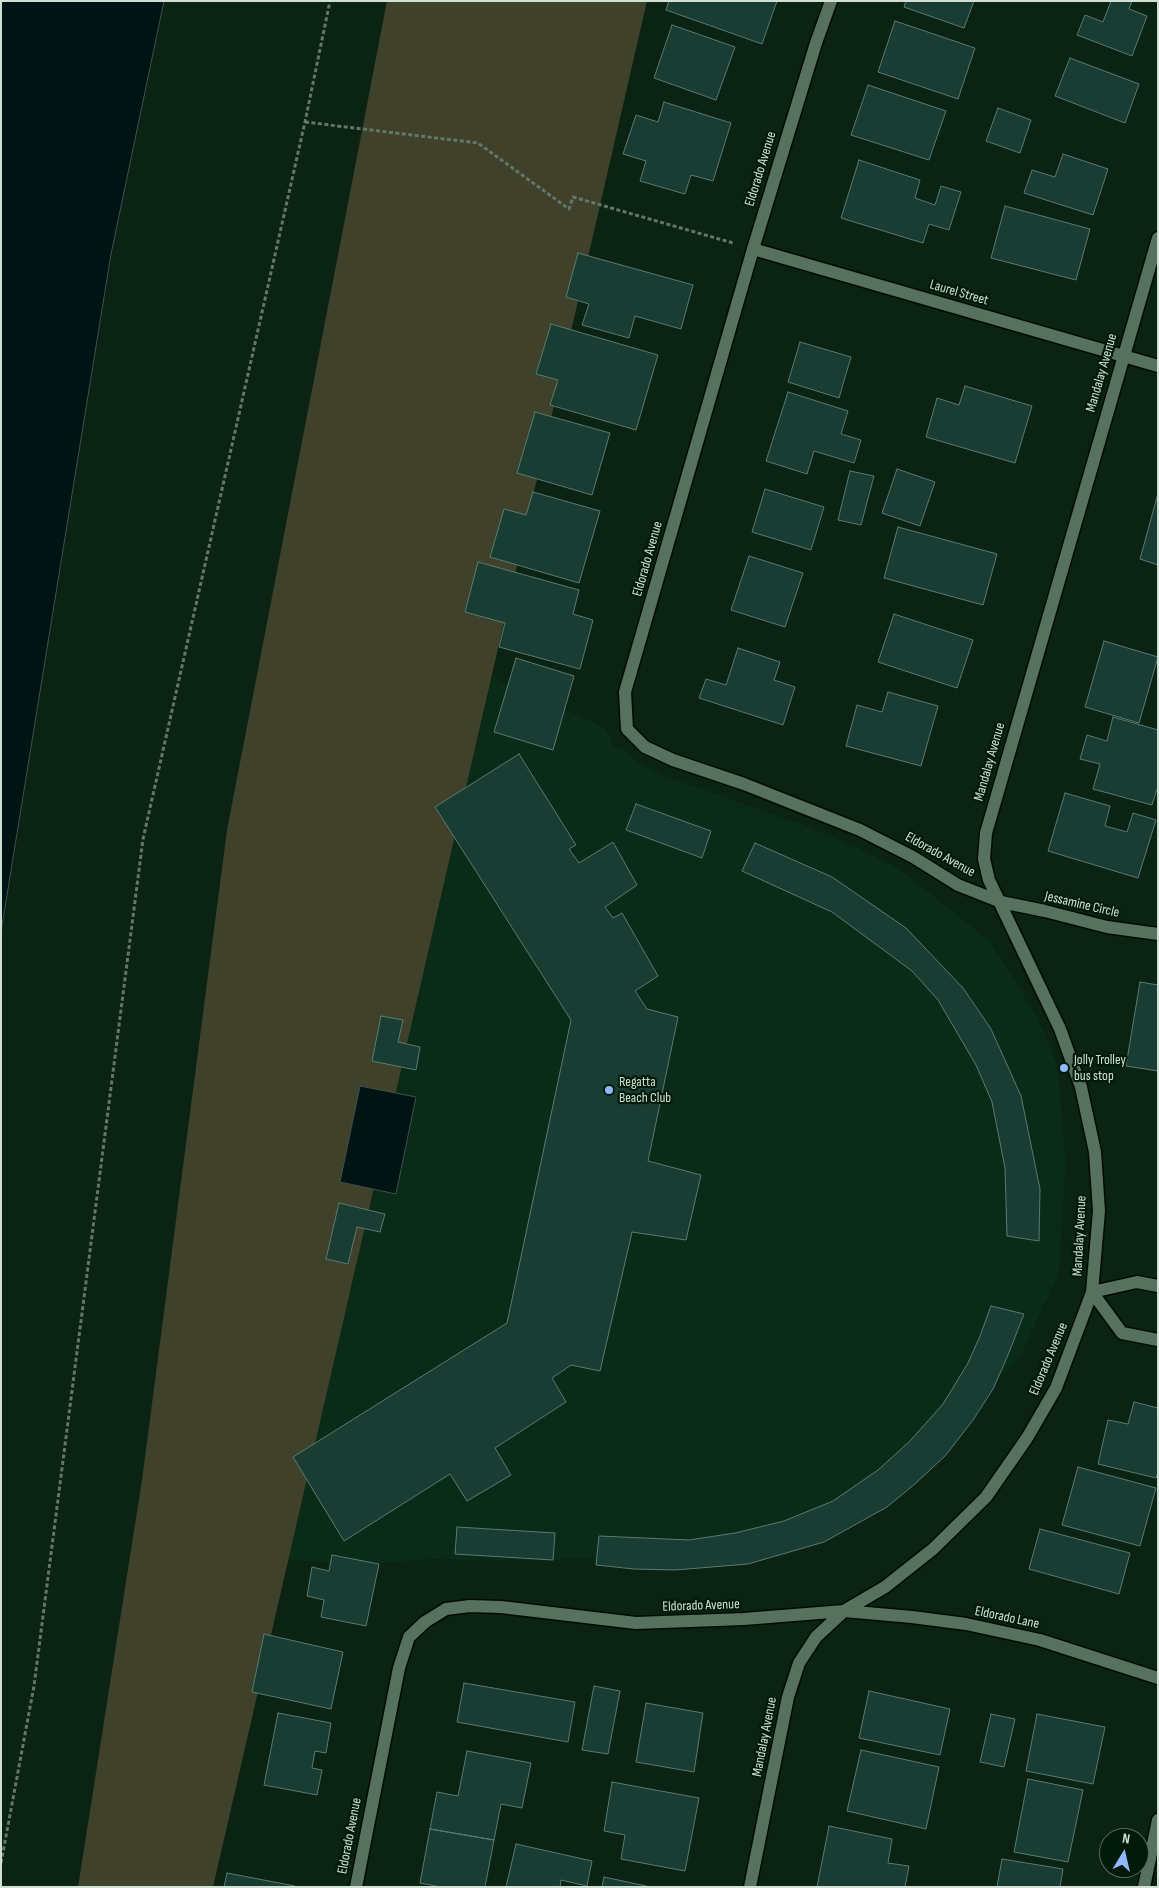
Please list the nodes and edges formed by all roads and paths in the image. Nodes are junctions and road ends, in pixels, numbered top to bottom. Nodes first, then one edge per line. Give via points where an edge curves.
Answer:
1 (330, 1) edge
2 (831, 1) edge
3 (305, 122) junction
4 (1158, 238) edge
5 (752, 249) junction
6 (1123, 356) junction
7 (1158, 366) edge
8 (1001, 902) junction
9 (1158, 934) edge
10 (1158, 1286) edge
11 (1092, 1292) junction
12 (1158, 1340) edge
13 (844, 1611) junction
14 (1158, 1678) edge
15 (1158, 1820) edge
16 (1, 1863) edge
17 (356, 1887) edge
18 (750, 1887) edge
19 (1144, 1887) edge

1 - 3 path
2 - 5 street, Eldorado Avenue
3 - 5 path via 478,143 569,209 572,198
3 - 16 path via 143,839 34,1686
4 - 6 street, Mandalay Avenue
5 - 6 street, Laurel Street
5 - 8 street, Eldorado Avenue via 625,692 627,728 645,747 860,830 958,885
6 - 7 street, Laurel Street
6 - 8 street, Mandalay Avenue via 986,833 984,859
8 - 9 street, Jessamine Circle via 1107,927
8 - 11 street, Mandalay Avenue via 1060,1029 1081,1087 1095,1152 1099,1211
10 - 11 street via 1137,1282
11 - 12 street via 1122,1333
11 - 13 street, Eldorado Avenue via 1056,1388 1027,1438 986,1497 933,1549 885,1587
13 - 14 street, Eldorado Lane via 984,1628 1040,1640
13 - 17 street, Eldorado Avenue via 636,1623 501,1606 446,1608 409,1637 399,1668
13 - 18 street, Mandalay Avenue via 816,1637 799,1663 788,1697
15 - 19 street

